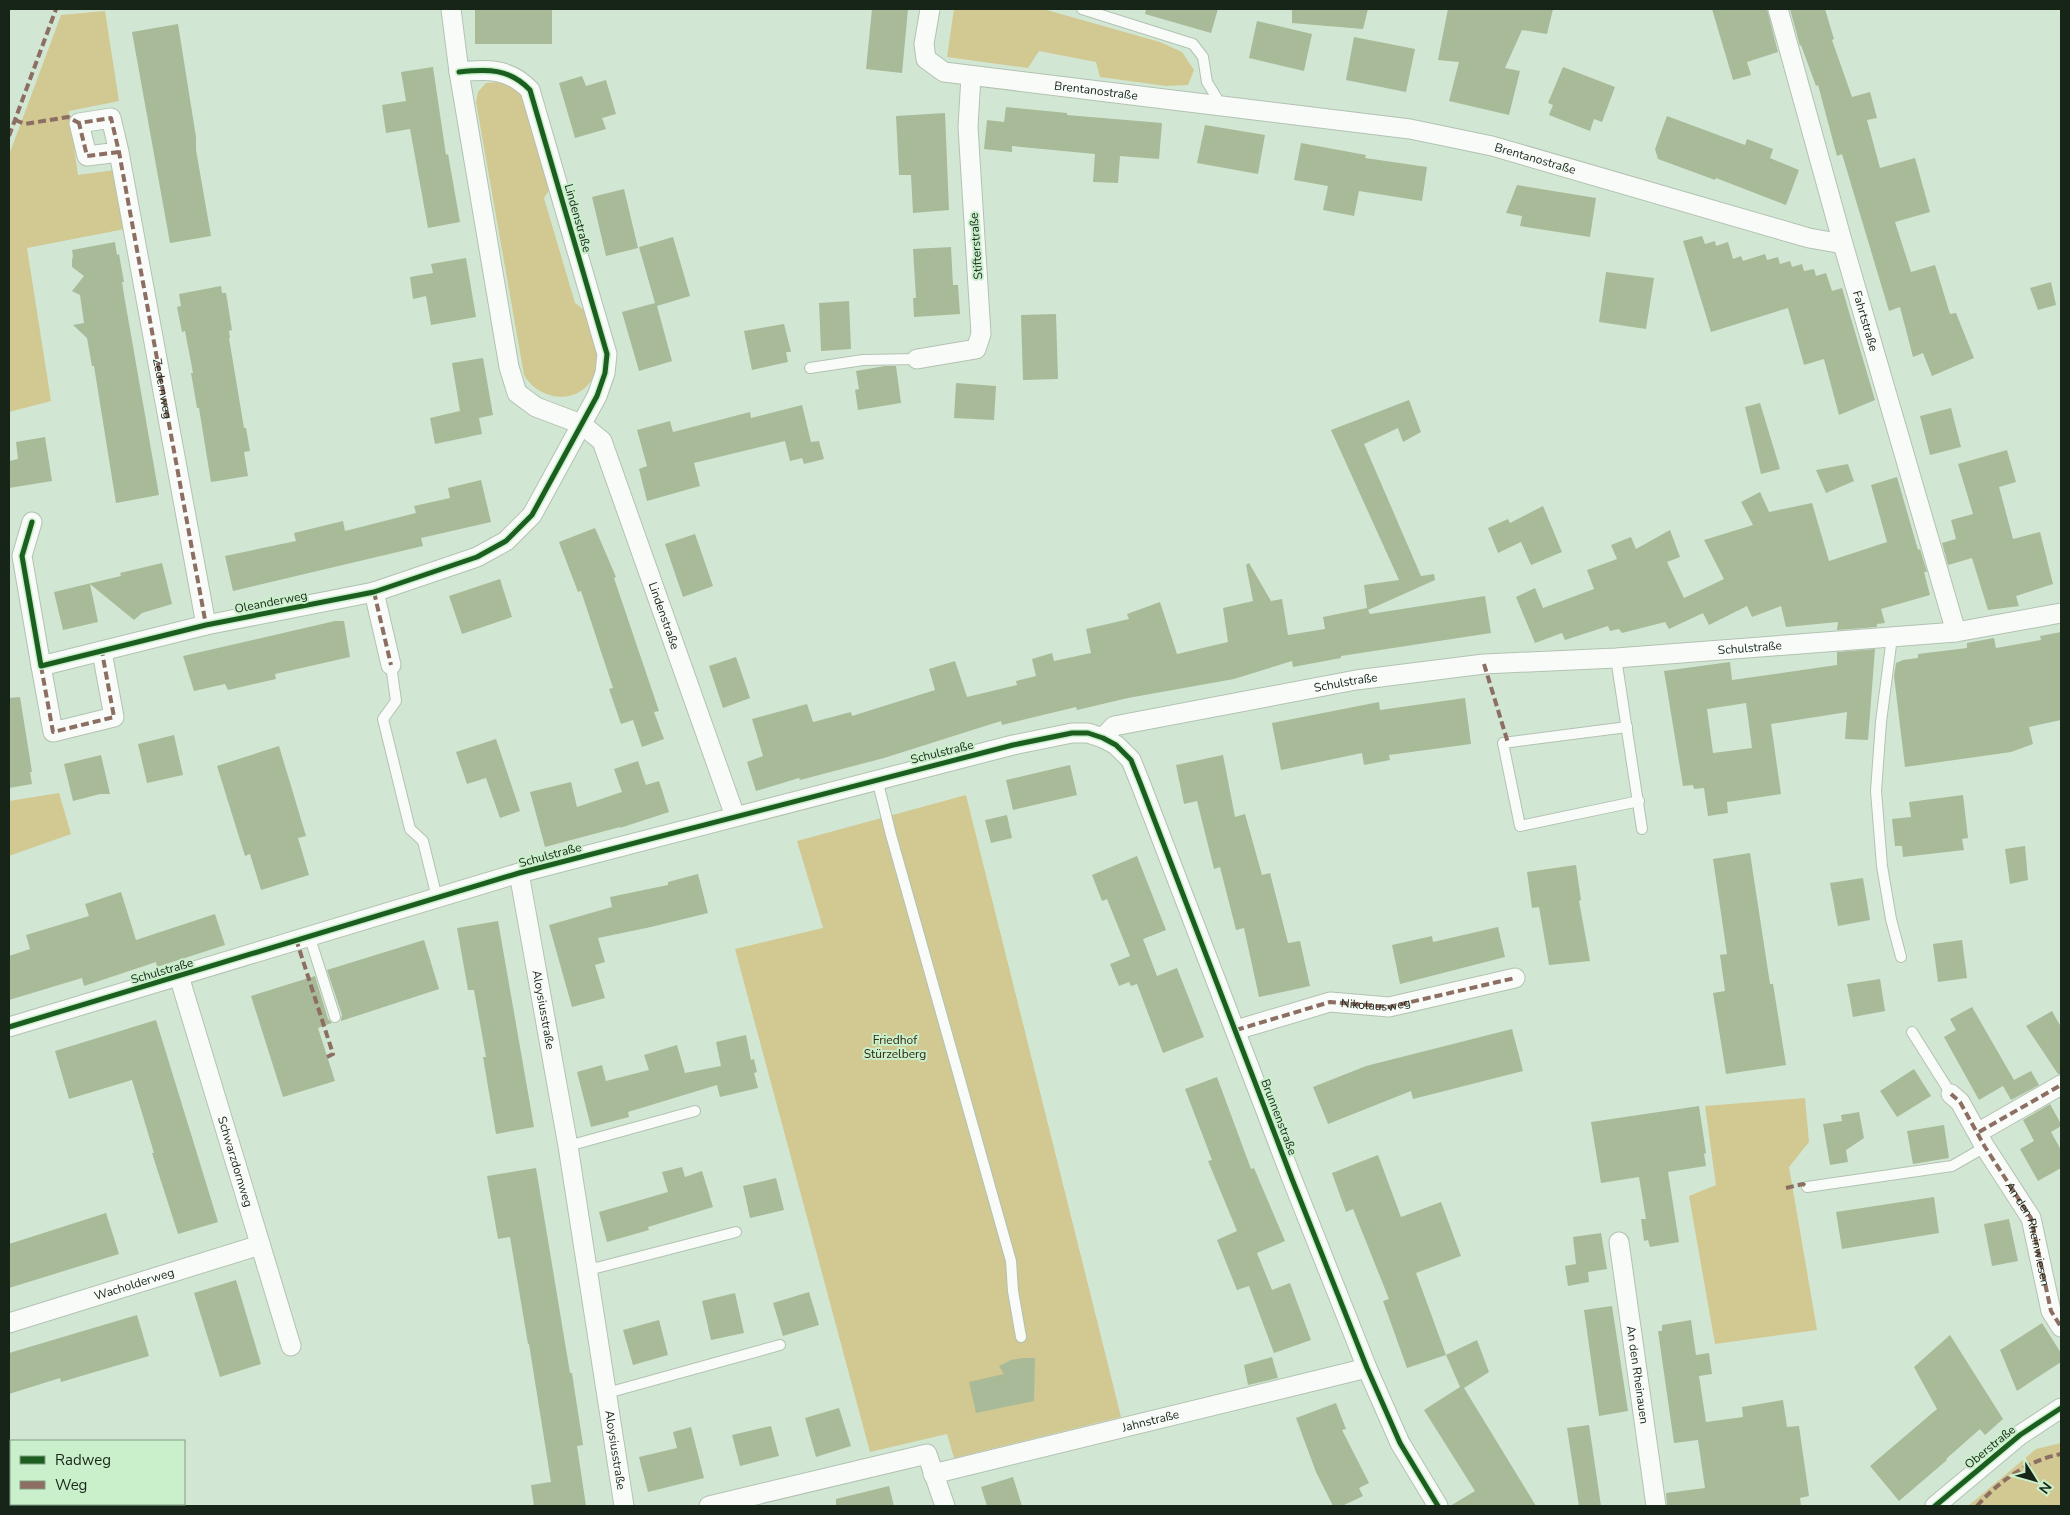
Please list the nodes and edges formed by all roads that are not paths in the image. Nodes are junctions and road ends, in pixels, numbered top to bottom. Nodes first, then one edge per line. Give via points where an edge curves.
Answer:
1 (451, 9) edge
2 (930, 9) edge
3 (1082, 9) edge
4 (1778, 9) edge
5 (459, 72) junction
6 (971, 76) junction
7 (1221, 105) junction
8 (119, 152) dead end
9 (1843, 244) junction
10 (917, 359) joint
11 (810, 368) dead end
12 (581, 424) junction
13 (32, 522) dead end
14 (374, 592) junction
15 (2061, 614) edge
16 (206, 625) junction
17 (1956, 632) junction
18 (1892, 637) junction
19 (102, 652) junction
20 (1616, 658) junction
21 (391, 665) joint
22 (41, 666) junction
23 (1627, 728) junction
24 (1103, 738) junction
25 (878, 779) junction
26 (1639, 801) junction
27 (735, 816) junction
28 (1642, 828) dead end
29 (519, 873) junction
30 (437, 898) junction
31 (309, 936) junction
32 (1901, 957) dead end
33 (179, 976) junction
34 (1516, 978) dead end
35 (335, 1017) dead end
36 (9, 1027) edge
37 (1236, 1030) junction
38 (1912, 1032) dead end
39 (2061, 1085) edge
40 (1951, 1094) joint
41 (695, 1111) dead end
42 (1982, 1140) junction
43 (568, 1146) junction
44 (1807, 1187) dead end
45 (736, 1232) dead end
46 (1619, 1242) dead end
47 (260, 1245) junction
48 (588, 1270) junction
49 (9, 1323) edge
50 (2061, 1327) edge
51 (1021, 1337) dead end
52 (780, 1344) dead end
53 (291, 1346) dead end
54 (1367, 1368) junction
55 (607, 1393) junction
56 (2061, 1408) edge
57 (933, 1474) junction
58 (624, 1506) edge
59 (709, 1506) edge
60 (945, 1506) edge
61 (1438, 1506) edge
62 (1656, 1506) edge
63 (1935, 1506) edge

1 - 5 street, Lindenstraße
2 - 6 street via 924,44 926,59 944,72
3 - 7 lane via 1193,44 1203,57 1207,82
4 - 9 street, Fahrtstraße
5 - 12 street, Lindenstraße via 509,367 517,393 536,407
5 - 12 street, Lindenstraße via 484,70 512,74 530,90 607,354 597,396
6 - 7 street, Brentanostraße
6 - 10 street, Stifterstraße via 968,127 981,334 976,349
7 - 9 street, Brentanostraße via 1410,129 1492,146 1809,238
8 - 16 street, Zedernweg
9 - 17 street, Fahrtstraße
10 - 11 lane, Stifterstraße via 863,360
12 - 14 street, Oleanderweg via 532,515 506,541 477,558
12 - 27 street, Lindenstraße via 602,441
13 - 22 street via 22,556
14 - 16 street, Oleanderweg
14 - 21 street
15 - 17 street, Schulstraße
16 - 19 street, Oleanderweg
17 - 18 street, Schulstraße
18 - 20 street, Schulstraße
18 - 32 lane via 1876,791 1882,866
19 - 22 street, Oleanderweg
19 - 22 street via 114,717 53,732
20 - 23 lane
20 - 24 street, Schulstraße via 1484,664 1356,680 1114,726
21 - 30 lane via 396,701 383,719 410,829 423,841
23 - 26 lane
23 - 26 lane via 1503,743 1520,826
24 - 25 street, Schulstraße via 1088,733 1072,733
24 - 37 street, Brunnenstraße via 1116,745 1131,760
25 - 27 street, Schulstraße
25 - 51 lane via 1011,1261 1012,1291
26 - 28 lane
27 - 29 street, Schulstraße
29 - 30 street, Schulstraße
29 - 43 street, Aloysiusstraße
30 - 31 street, Schulstraße
31 - 33 street, Schulstraße
31 - 35 lane
33 - 36 street, Schulstraße
33 - 47 street, Schwarzdornweg
34 - 37 street, Nikolausweg via 1389,1007 1330,1002
37 - 54 street, Brunnenstraße
38 - 40 lane, An den Rheinwiesen
39 - 42 street
40 - 42 street, An den Rheinwiesen via 1960,1102
41 - 43 lane
42 - 44 lane via 1952,1166
42 - 50 street, An den Rheinwiesen via 2031,1218 2051,1311
43 - 48 street, Aloysiusstraße
45 - 48 lane
46 - 62 street, An den Rheinauen
47 - 49 street, Wacholderweg
47 - 53 street, Schwarzdornweg
48 - 55 street, Aloysiusstraße
52 - 55 lane, Aloysiusstraße
54 - 57 street, Jahnstraße
54 - 61 street, Brunnenstraße via 1400,1443
55 - 58 street, Aloysiusstraße
56 - 63 street, Oberstraße via 2020,1435
57 - 59 street via 927,1454
57 - 60 street

